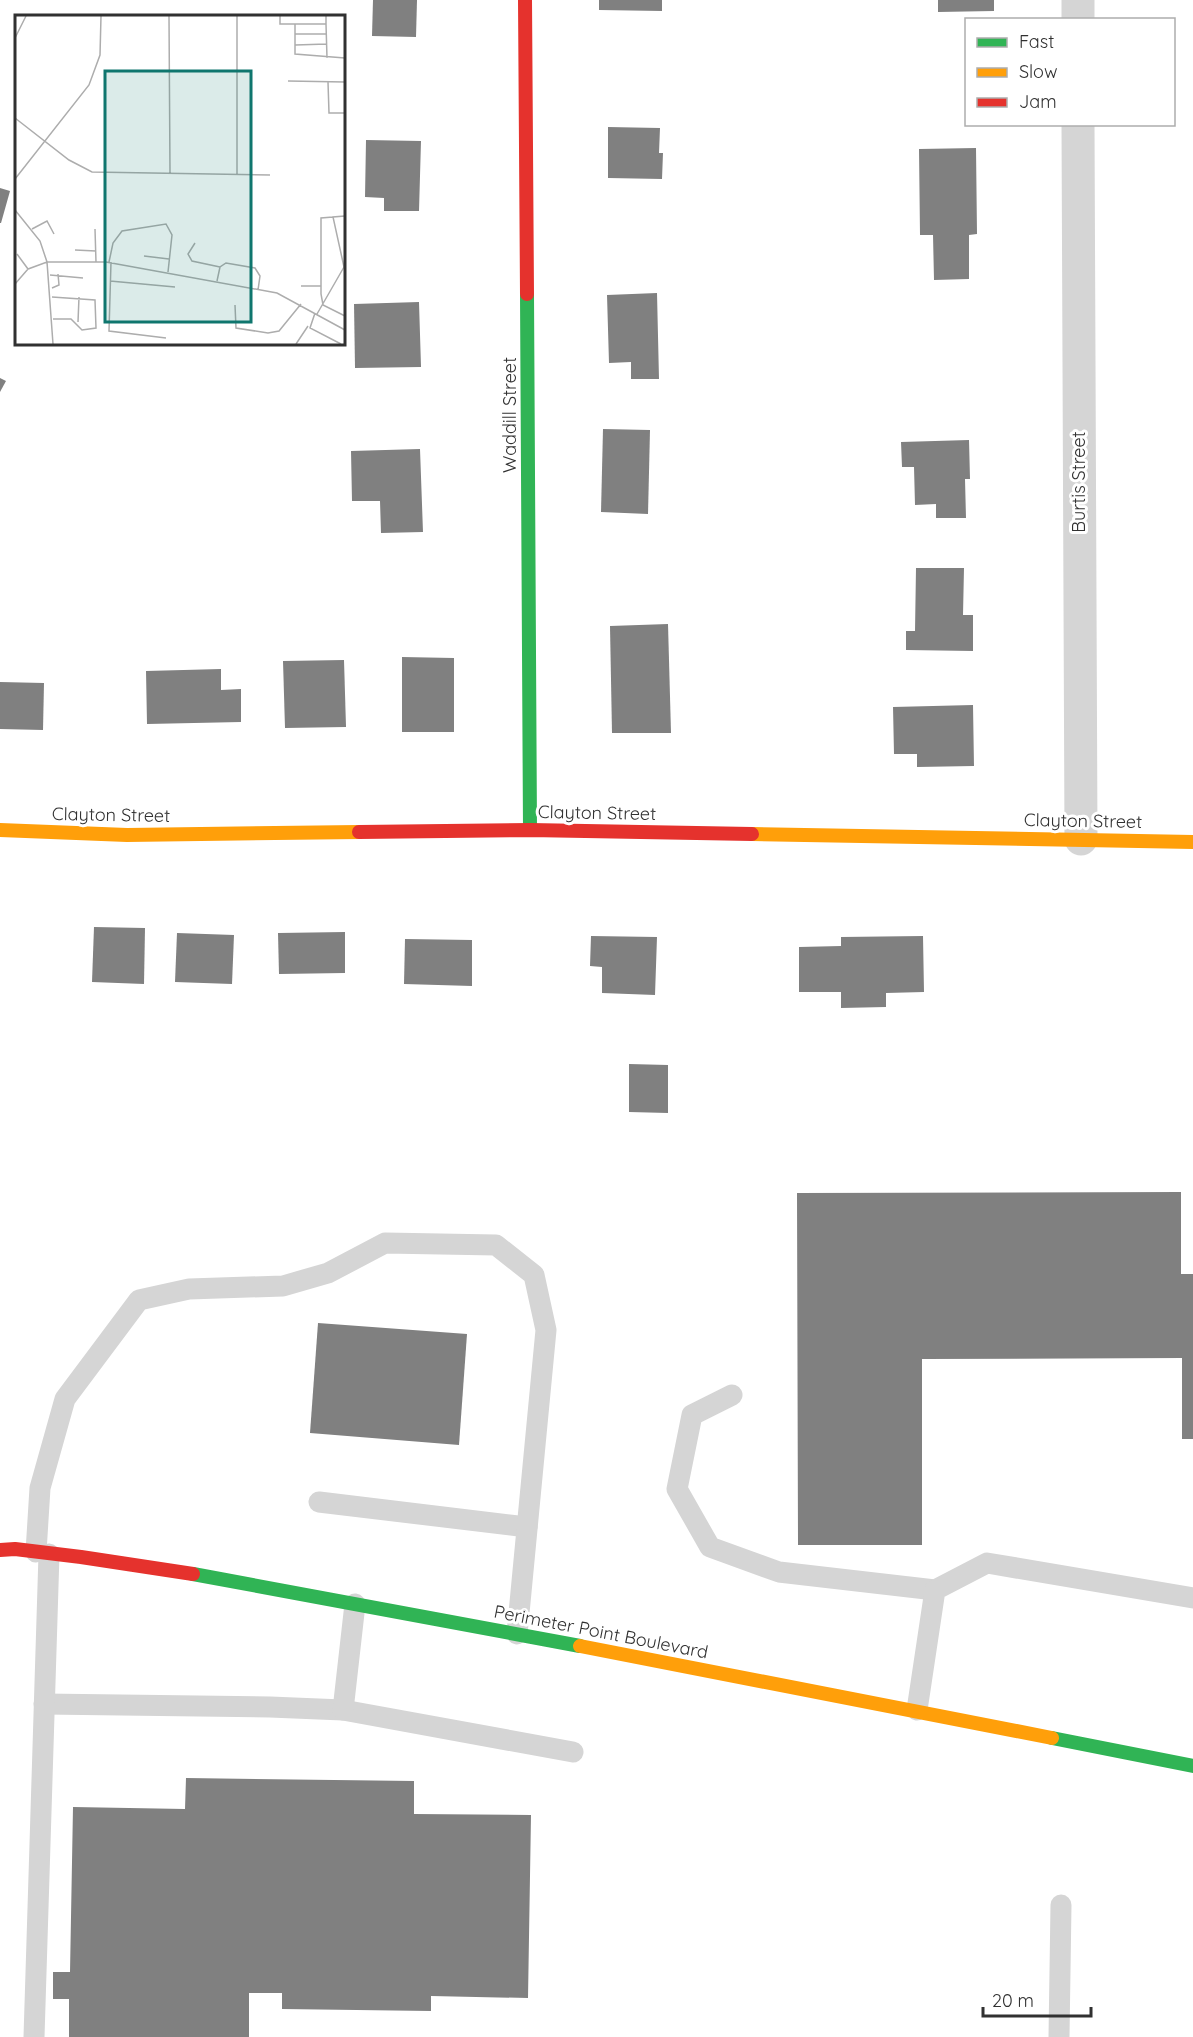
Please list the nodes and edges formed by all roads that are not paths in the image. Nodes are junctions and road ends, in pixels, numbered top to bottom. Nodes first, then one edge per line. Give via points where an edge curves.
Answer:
1 (525, 0) edge
2 (1078, 0) edge
3 (1078, 18) edge
4 (1078, 126) edge
5 (0, 830) edge
6 (530, 830) junction
7 (1081, 839) junction
8 (1193, 842) edge
9 (732, 1395) dead end
10 (319, 1502) dead end
11 (527, 1527) junction
12 (0, 1550) edge
13 (43, 1553) junction
14 (935, 1590) junction
15 (1193, 1598) edge
16 (355, 1604) junction
17 (517, 1634) junction
18 (45, 1704) junction
19 (343, 1710) junction
20 (917, 1710) junction
21 (573, 1752) dead end
22 (1193, 1766) edge
23 (1061, 1905) dead end
24 (34, 2037) edge
25 (1059, 2037) edge

1 - 6 street, Waddill Street
2 - 3 street
4 - 7 street, Burtis Street
5 - 6 street, Clayton Street via 127,835
6 - 7 street, Clayton Street
7 - 8 street, Clayton Street
9 - 14 lane via 692,1415 677,1489 710,1547 779,1572
10 - 11 lane
11 - 13 lane via 546,1330 534,1275 496,1245 385,1243 328,1273 282,1286 189,1289 139,1300 65,1399 40,1488
11 - 17 lane
12 - 13 street, Perimeter Point Boulevard
13 - 16 street, Perimeter Point Boulevard via 233,1580
13 - 18 lane
14 - 15 lane via 987,1563
14 - 20 lane
16 - 17 street, Perimeter Point Boulevard
16 - 19 lane
17 - 20 street, Perimeter Point Boulevard
18 - 19 lane
18 - 24 lane
19 - 21 lane
20 - 22 street, Perimeter Point Boulevard
23 - 25 lane

